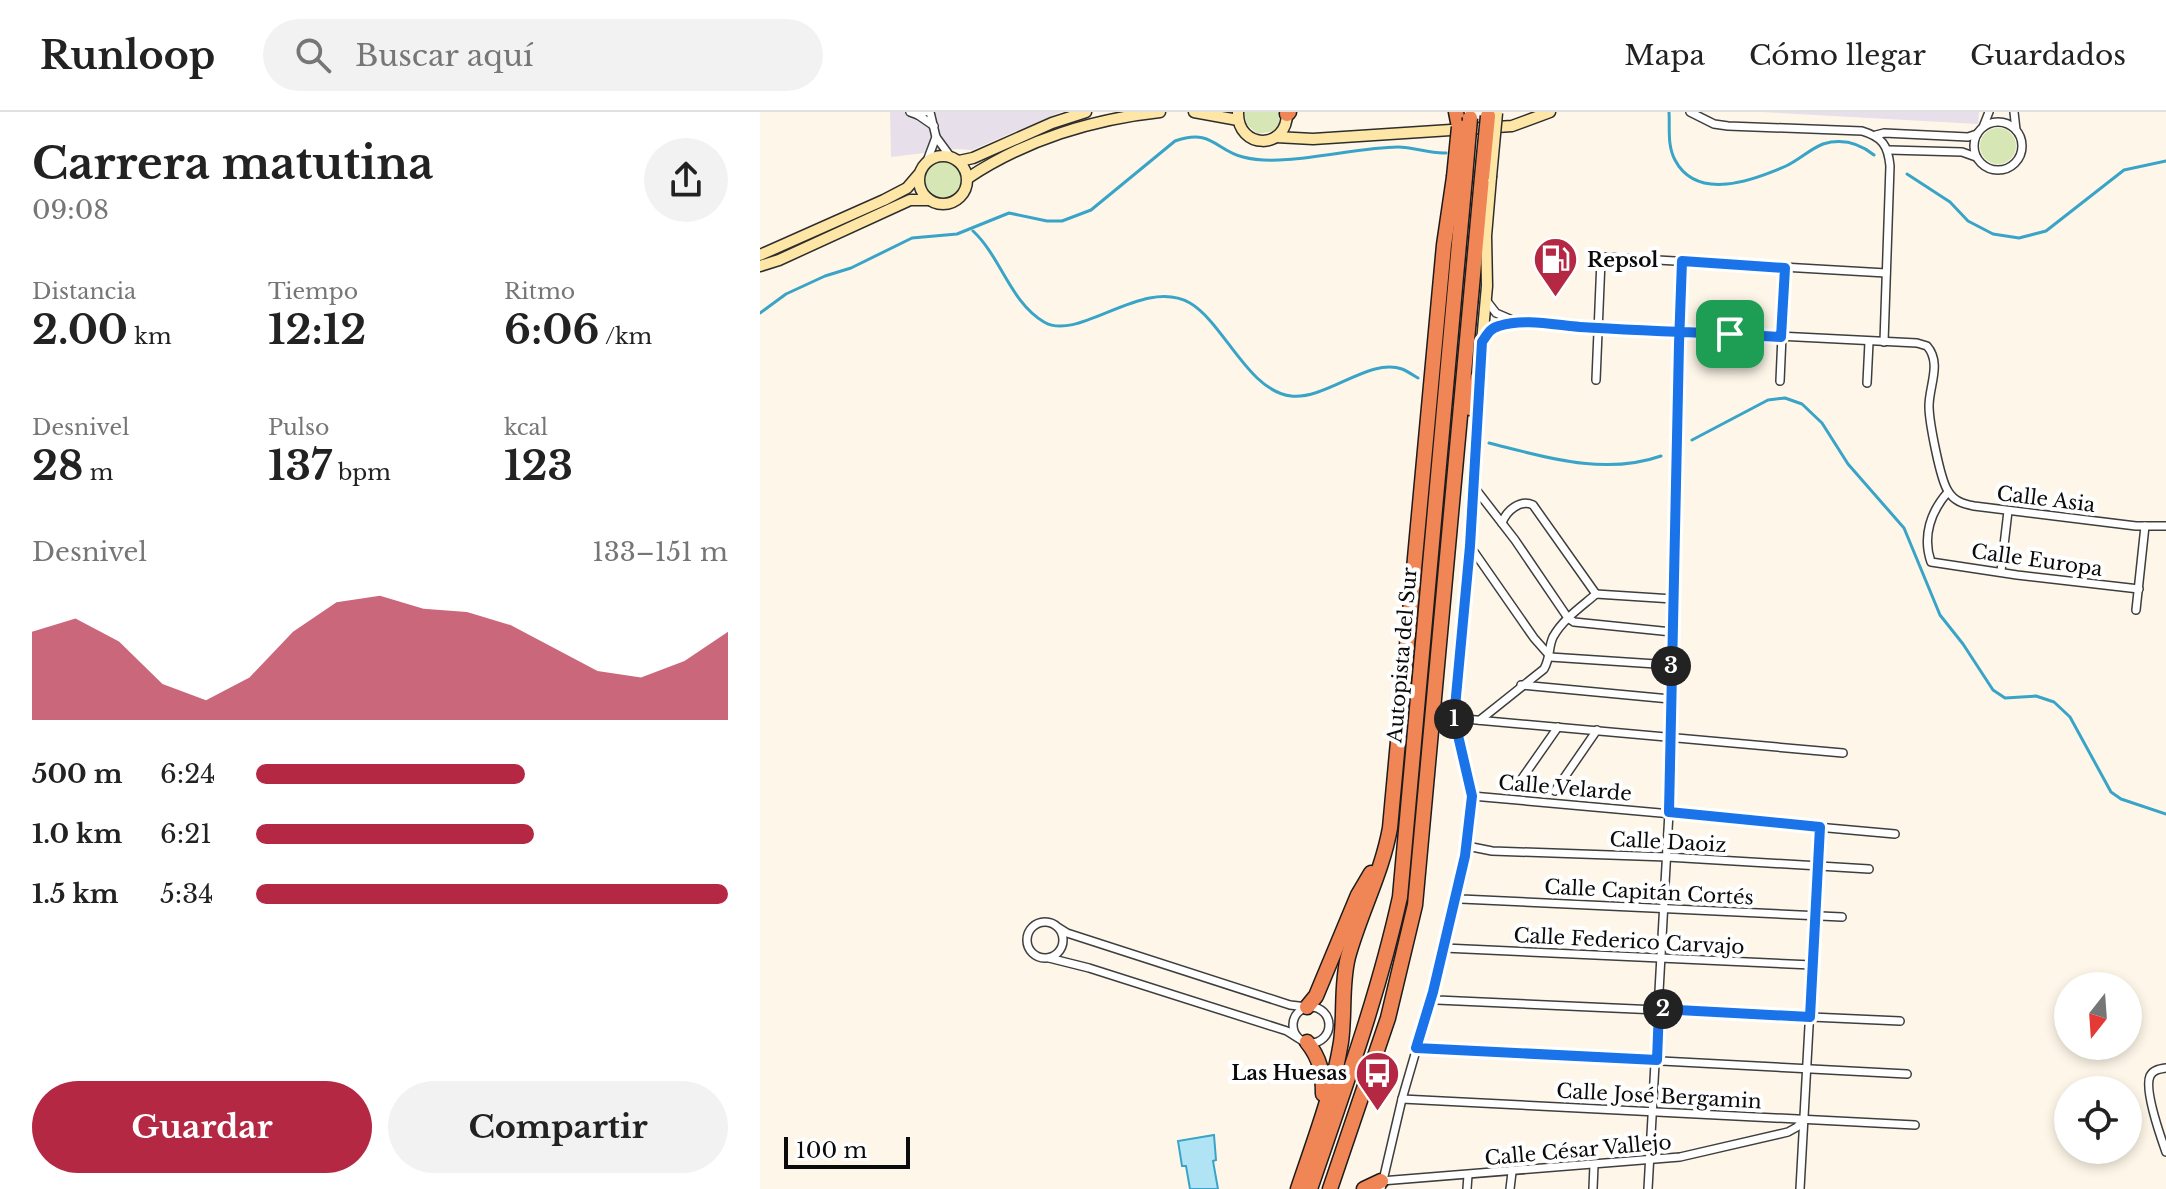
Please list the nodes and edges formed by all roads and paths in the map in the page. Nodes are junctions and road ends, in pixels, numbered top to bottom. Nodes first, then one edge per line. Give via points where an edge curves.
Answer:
1 (1086, 112) edge
2 (1160, 112) edge
3 (1194, 112) edge
4 (1550, 112) edge
5 (1690, 112) edge
6 (1992, 112) edge
7 (2012, 112) edge
8 (920, 113) edge
9 (1493, 113) edge
10 (1288, 115) edge
11 (1238, 116) edge
12 (1463, 117) edge
13 (2001, 122) junction
14 (934, 126) junction
15 (1980, 130) junction
16 (2016, 130) junction
17 (1876, 135) junction
18 (936, 137) junction
19 (1276, 137) junction
20 (1313, 139) junction
21 (1889, 150) junction
22 (1976, 157) junction
23 (955, 158) junction
24 (927, 161) junction
25 (919, 174) junction
26 (1459, 177) junction
27 (1486, 177) junction
28 (968, 178) junction
29 (929, 200) junction
30 (1486, 236) junction
31 (760, 255) edge
32 (1682, 261) junction
33 (760, 266) edge
34 (1785, 268) junction
35 (1886, 270) junction
36 (1486, 299) junction
37 (1519, 323) junction
38 (1598, 328) junction
39 (1680, 332) junction
40 (1781, 337) junction
41 (1482, 342) junction
42 (1869, 342) junction
43 (1884, 342) junction
44 (1478, 377) junction
45 (1596, 380) dead end
46 (1780, 381) dead end
47 (1867, 383) dead end
48 (1470, 408) junction
49 (1474, 487) junction
50 (1948, 492) junction
51 (1454, 498) junction
52 (1490, 507) junction
53 (1509, 511) junction
54 (2008, 511) junction
55 (1502, 523) junction
56 (2145, 526) junction
57 (2166, 526) edge
58 (1470, 546) junction
59 (2001, 571) junction
60 (2139, 589) junction
61 (1596, 594) junction
62 (1673, 599) junction
63 (2136, 610) dead end
64 (1568, 618) junction
65 (1672, 632) junction
66 (1550, 657) junction
67 (1671, 665) junction
68 (1521, 685) junction
69 (1670, 699) junction
70 (1454, 718) junction
71 (1480, 720) junction
72 (1558, 727) junction
73 (1597, 730) junction
74 (1670, 737) junction
75 (1843, 753) dead end
76 (1516, 787) dead end
77 (1555, 791) dead end
78 (1472, 796) junction
79 (1669, 812) junction
80 (1820, 827) junction
81 (1390, 828) junction
82 (1895, 834) dead end
83 (1467, 846) junction
84 (1667, 857) junction
85 (1818, 866) junction
86 (1869, 869) dead end
87 (1456, 897) junction
88 (1664, 909) junction
89 (1815, 916) junction
90 (1842, 917) dead end
91 (1059, 928) junction
92 (1444, 948) junction
93 (1049, 958) junction
94 (1662, 959) junction
95 (1812, 965) junction
96 (1431, 997) junction
97 (1307, 1007) junction
98 (1659, 1009) junction
99 (1810, 1017) junction
100 (1900, 1021) dead end
101 (1302, 1040) junction
102 (1416, 1048) junction
103 (1657, 1060) junction
104 (2166, 1068) edge
105 (1807, 1069) junction
106 (1907, 1074) dead end
107 (1402, 1099) junction
108 (1654, 1111) junction
109 (1778, 1118) junction
110 (1804, 1119) junction
111 (1915, 1125) dead end
112 (1788, 1132) junction
113 (1775, 1134) junction
114 (1316, 1136) junction
115 (1802, 1143) junction
116 (2166, 1152) edge
117 (1651, 1160) junction
118 (1594, 1165) junction
119 (1512, 1172) junction
120 (1468, 1175) junction
121 (1426, 1177) junction
122 (1381, 1185) edge
123 (1298, 1189) edge
124 (1310, 1189) edge
125 (1330, 1189) edge
126 (1364, 1189) edge
127 (1425, 1189) edge
128 (1467, 1189) edge
129 (1510, 1189) edge
130 (1593, 1189) edge
131 (1648, 1189) edge
132 (1800, 1189) edge

1 - 23 street via 973,158
2 - 28 street via 1121,116 1056,134
3 - 11 street
4 - 20 street via 1512,126
5 - 17 street via 1728,126
6 - 13 street
6 - 15 street
7 - 13 street
7 - 16 street
8 - 14 street
8 - 14 street
9 - 27 highway, Autopista del Sur, bridge
10 - 19 street
10 - 20 street via 1299,133
11 - 19 street via 1252,139
12 - 26 highway, Autopista del Sur, bridge
13 - 15 street
13 - 16 street
14 - 18 street
15 - 17 street via 1968,137
15 - 22 street
16 - 22 street via 2022,151 2013,165 1997,170
17 - 21 street
18 - 23 street
18 - 24 street
19 - 20 street
21 - 22 street
21 - 35 street
23 - 24 street via 940,155
23 - 28 street
24 - 25 street
25 - 29 street
25 - 31 street via 907,188 884,200
26 - 81 highway via 1444,245
26 - 124 highway, Autopista del Sur via 1400,897 1386,962
27 - 30 street
27 - 51 highway, Autopista del Sur
28 - 29 street via 958,199 944,204
29 - 33 street via 910,200
30 - 36 street
30 - 48 highway
32 - 34 street
32 - 38 street via 1601,260
32 - 39 street
34 - 35 street
34 - 40 street
35 - 43 street
36 - 37 street via 1496,313
36 - 41 street
37 - 38 street
37 - 41 street via 1490,330
38 - 39 street
38 - 45 street
39 - 40 street
39 - 62 street
40 - 42 street
40 - 46 street
41 - 44 street
42 - 43 street
42 - 47 street
43 - 50 street via 1927,346 1935,359 1930,416
44 - 48 highway
44 - 49 street
48 - 51 highway
49 - 52 street
49 - 58 street
50 - 54 street, Calle Asia via 1964,504
50 - 59 street, Calle Europa via 1931,512 1931,562
51 - 125 highway, Autopista del Sur via 1415,905 1388,1018
52 - 53 street
52 - 55 street
53 - 55 street
53 - 61 street via 1522,503 1533,505
54 - 56 street, Calle Asia
54 - 59 street
55 - 64 street
56 - 57 street, Calle Asia
56 - 60 street
58 - 66 street
58 - 70 street
59 - 60 street, Calle Europa
60 - 63 street
61 - 62 street
61 - 64 street
62 - 65 street
64 - 65 street
64 - 66 street via 1554,635
65 - 67 street
66 - 67 street
66 - 68 street via 1544,669
67 - 69 street
68 - 69 street
68 - 71 street
69 - 74 street
70 - 71 street
70 - 78 street
71 - 72 street
72 - 73 street
72 - 76 street
73 - 74 street
73 - 77 street
74 - 75 street
74 - 79 street
78 - 79 street, Calle Velarde
78 - 83 street
79 - 80 street, Calle Velarde
79 - 84 street
80 - 82 street, Calle Velarde
80 - 85 street
81 - 97 highway
81 - 114 highway via 1349,955 1340,1044
83 - 84 street, Calle Daoiz
83 - 87 street
84 - 85 street, Calle Daoiz
84 - 88 street
85 - 86 street, Calle Daoiz
85 - 89 street
87 - 88 street, Calle Capitán Cortés
87 - 92 street
88 - 89 street, Calle Capitán Cortés
88 - 94 street
89 - 90 street, Calle Capitán Cortés
89 - 95 street
91 - 93 street via 1062,946
91 - 93 street via 1043,922 1028,931 1026,943 1032,954
91 - 97 street
92 - 94 street, Calle Federico Carvajo
92 - 96 street
93 - 101 street
94 - 95 street, Calle Federico Carvajo
94 - 98 street
95 - 99 street
96 - 98 street
96 - 102 street
97 - 101 street via 1295,1017 1293,1028
97 - 101 street via 1324,1011 1330,1028 1324,1038
98 - 99 street
98 - 103 street
99 - 100 street
99 - 105 street
101 - 114 highway via 1322,1069
102 - 103 street
102 - 107 street
103 - 105 street
103 - 108 street
104 - 116 street via 2150,1076 2156,1127
105 - 106 street
105 - 110 street
107 - 108 street, Calle José Bergamin
107 - 122 street
108 - 109 street, Calle José Bergamin
108 - 117 street
109 - 110 street, Calle José Bergamin
109 - 113 street via 1781,1125
110 - 111 street, Calle José Bergamin
110 - 112 street
110 - 115 street
112 - 113 street, Calle César Vallejo
112 - 115 street
113 - 117 street, Calle César Vallejo via 1702,1154
114 - 123 highway
115 - 132 street
117 - 118 street, Calle César Vallejo
117 - 131 street
118 - 119 street, Calle César Vallejo
118 - 130 street
119 - 120 street, Calle César Vallejo
119 - 129 street
120 - 121 street, Calle César Vallejo
120 - 128 street
121 - 122 street, Calle César Vallejo
121 - 127 street
122 - 126 highway

